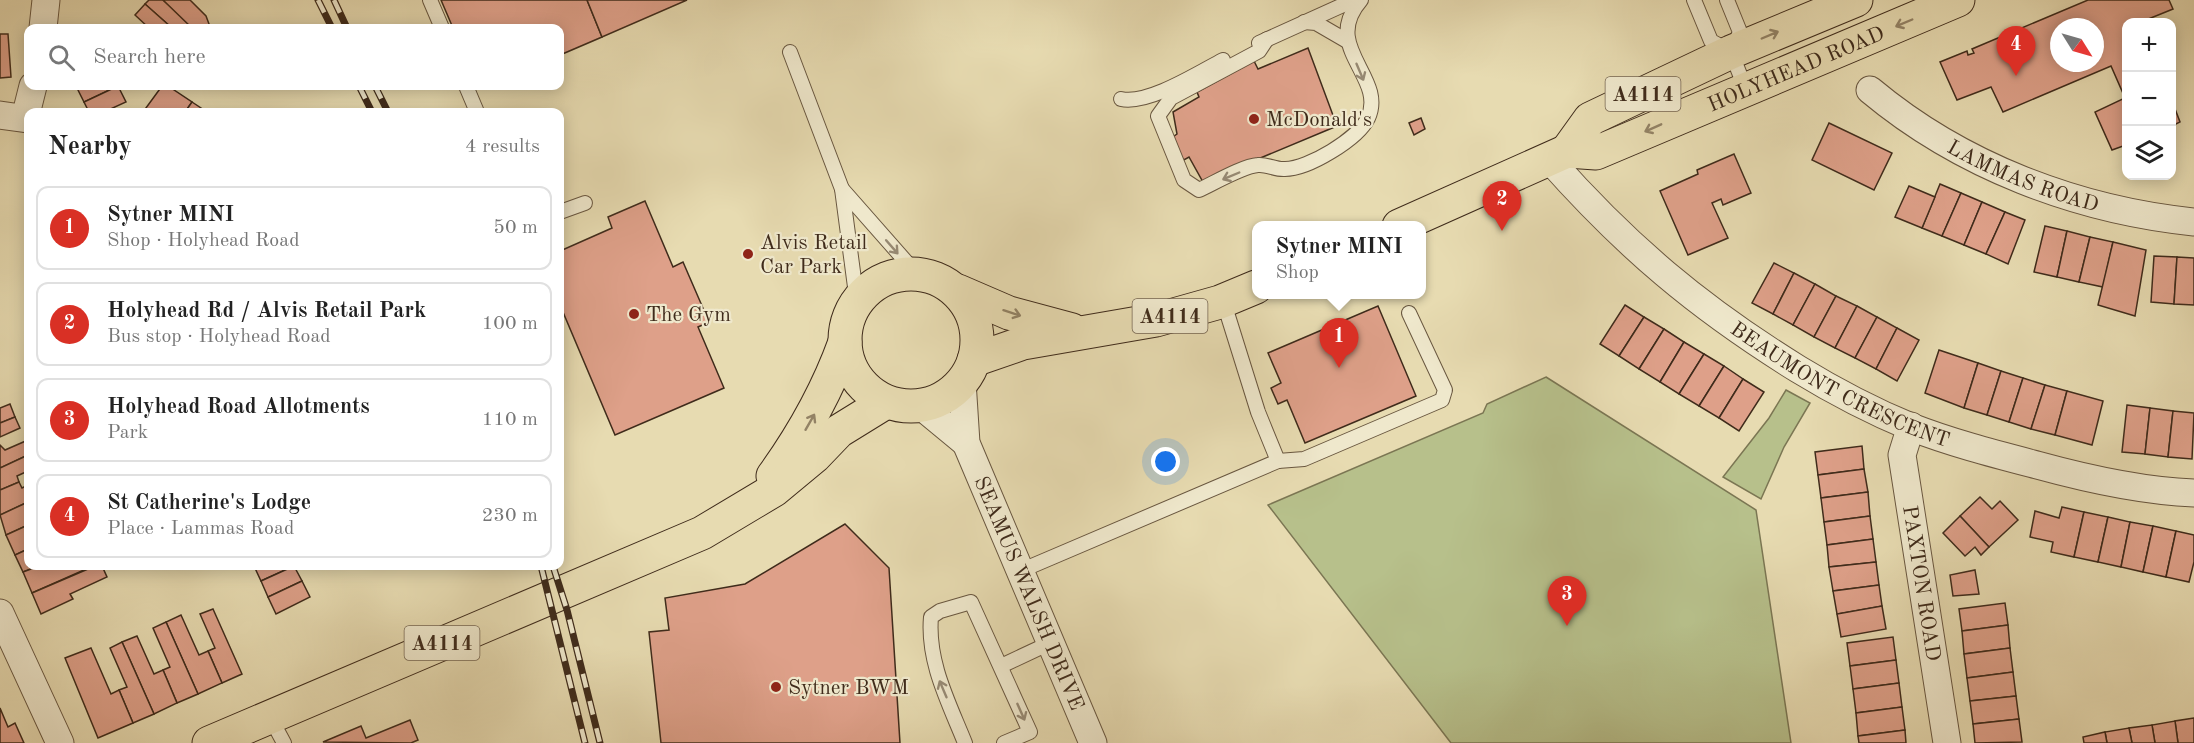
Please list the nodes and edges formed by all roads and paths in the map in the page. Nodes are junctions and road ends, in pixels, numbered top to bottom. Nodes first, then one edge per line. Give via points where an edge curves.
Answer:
1 (46, 0) edge
2 (430, 0) edge
3 (1354, 0) edge
4 (1360, 0) edge
5 (1694, 0) edge
6 (1727, 0) edge
7 (1856, 0) edge
8 (1958, 0) edge
9 (1302, 22) junction
10 (43, 24) edge
11 (440, 24) edge
12 (1267, 39) junction
13 (1347, 41) junction
14 (790, 52) dead end
15 (1731, 52) junction
16 (31, 90) edge
17 (468, 90) edge
18 (1746, 90) junction
19 (1870, 90) dead end
20 (1121, 99) dead end
21 (475, 108) edge
22 (18, 117) edge
23 (1558, 155) junction
24 (842, 189) junction
25 (585, 202) dead end
26 (564, 210) edge
27 (1408, 221) edge
28 (2194, 222) edge
29 (916, 273) junction
30 (1252, 289) edge
31 (958, 291) junction
32 (1223, 300) junction
33 (857, 302) junction
34 (1409, 313) dead end
35 (1080, 332) junction
36 (845, 342) junction
37 (968, 371) junction
38 (885, 402) junction
39 (920, 405) junction
40 (1911, 426) junction
41 (966, 443) junction
42 (1278, 461) junction
43 (2194, 493) edge
44 (752, 504) junction
45 (1020, 571) junction
46 (0, 613) edge
47 (1050, 644) junction
48 (1001, 666) junction
49 (277, 730) edge
50 (60, 743) edge
51 (209, 743) edge
52 (965, 743) edge
53 (1004, 743) edge
54 (1093, 743) edge
55 (1947, 743) edge

1 - 10 street
2 - 11 lane
3 - 9 lane
4 - 13 lane via 1350,12
5 - 15 lane via 1711,41
6 - 15 lane via 1740,32
15 -> 7 highway, HOLYHEAD ROAD / A4114
8 -> 18 highway, HOLYHEAD ROAD / A4114
9 - 12 lane
9 - 13 lane via 1316,23
13 -> 12 lane via 1370,95 1371,111 1361,132 1336,150 1286,170 1257,165 1199,190 1184,180 1158,116 1171,98 1259,51
12 - 20 lane via 1146,98
14 - 24 lane
15 - 18 lane
15 - 23 highway, HOLYHEAD ROAD / A4114 via 1590,120
16 - 22 street
17 - 21 lane
18 -> 23 highway, HOLYHEAD ROAD / A4114 via 1596,153
19 - 28 street, LAMMAS ROAD via 1932,135 2003,172 2086,202
23 - 27 highway, HOLYHEAD ROAD / A4114
23 - 40 street, BEAUMONT CRESCENT via 1630,245 1696,301 1827,386
24 -> 29 lane
24 - 33 lane
25 - 26 lane
29 - 31 highway
29 - 33 highway via 878,282
30 - 32 highway, A4114
31 -> 35 highway via 1009,313
31 - 37 highway via 973,316 978,340
32 - 35 highway, A4114 via 1156,320
32 - 42 lane via 1258,412
33 - 36 highway
34 - 42 lane via 1445,390 1442,400 1304,459
35 - 37 highway via 1023,343
36 - 38 highway via 856,378
44 -> 36 highway, A4114 via 809,424 831,382
37 - 39 highway via 944,397
37 - 41 street
38 - 39 highway
38 - 44 highway, A4114 via 839,431 794,475
39 - 41 street
40 - 43 street, BEAUMONT CRESCENT via 2051,469 2140,487
40 - 55 street, PAXTON ROAD via 1902,455
41 - 45 street, SEAMUS WALSH DRIVE
42 - 45 lane
44 - 49 highway, A4114 via 702,533
45 - 47 street, SEAMUS WALSH DRIVE
46 - 50 street
47 - 48 lane
47 - 54 street, SEAMUS WALSH DRIVE
52 -> 48 lane via 938,678 931,617 971,602
48 -> 53 lane via 1030,732
49 - 51 highway, A4114

